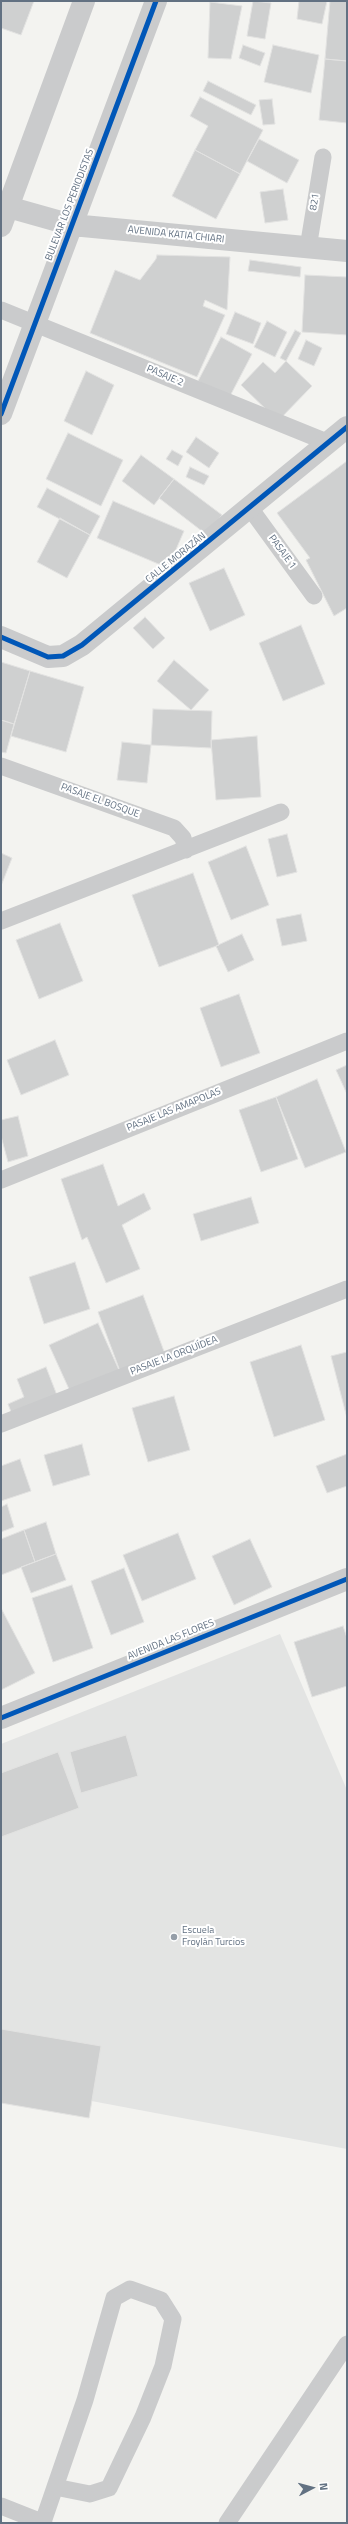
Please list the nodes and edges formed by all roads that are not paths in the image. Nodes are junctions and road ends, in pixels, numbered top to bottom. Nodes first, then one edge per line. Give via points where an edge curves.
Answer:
1 (84, 1) edge
2 (156, 1) edge
3 (323, 157) dead end
4 (4, 216) edge
5 (72, 224) junction
6 (308, 248) junction
7 (347, 251) edge
8 (1, 310) edge
9 (36, 322) junction
10 (1, 414) edge
11 (347, 427) edge
12 (328, 443) junction
13 (250, 508) junction
14 (314, 596) dead end
15 (1, 637) edge
16 (1, 766) edge
17 (281, 812) dead end
18 (186, 850) junction
19 (1, 921) edge
20 (347, 1041) edge
21 (1, 1180) edge
22 (347, 1289) edge
23 (1, 1424) edge
24 (347, 1579) edge
25 (1, 1718) edge
26 (347, 2344) edge
27 (55, 2487) junction
28 (1, 2506) edge
29 (44, 2523) edge
30 (227, 2523) edge

1 - 4 street
2 - 5 street, BULEVAR LOS PERIODISTAS
3 - 6 lane, 821
4 - 5 street, AVENIDA KATIA CHIARI
5 - 6 street, AVENIDA KATIA CHIARI
5 - 9 street, BULEVAR LOS PERIODISTAS
6 - 7 street, AVENIDA KATIA CHIARI
8 - 9 lane, PASAJE 2
9 - 10 street, BULEVAR LOS PERIODISTAS
9 - 12 lane, PASAJE 2
11 - 12 street, CALLE MORAZÁN
12 - 13 street, CALLE MORAZÁN
13 - 14 lane, PASAJE 1
13 - 15 street, CALLE MORAZÁN via 82,645 63,656 48,657
16 - 18 lane, PASAJE EL BOSQUE via 174,828 182,838
17 - 18 lane
18 - 19 lane
20 - 21 lane, PASAJE LAS AMAPOLAS
22 - 23 lane, PASAJE LA ORQUÍDEA
24 - 25 street, AVENIDA LAS FLORES
26 - 30 lane
27 - 27 lane via 85,2400 114,2298 130,2289 161,2300 173,2319 163,2366 110,2488 90,2494
27 - 29 lane
28 - 29 lane

